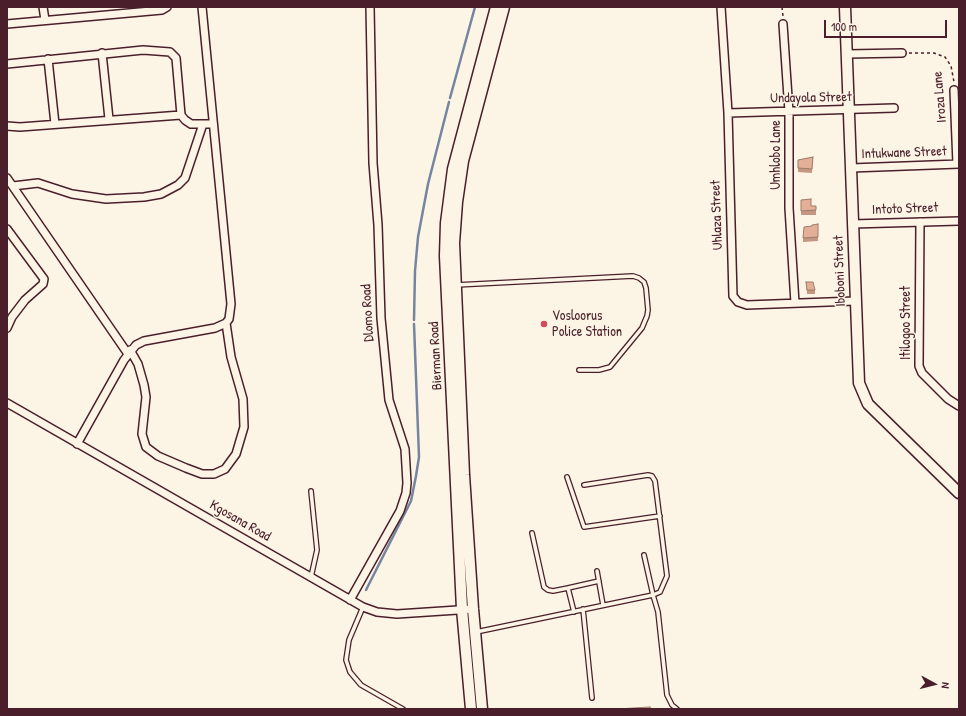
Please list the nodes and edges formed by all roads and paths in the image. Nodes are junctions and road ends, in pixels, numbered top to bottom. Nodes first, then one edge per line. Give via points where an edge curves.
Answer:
1 (43, 7) edge
2 (167, 7) edge
3 (202, 7) edge
4 (370, 7) edge
5 (496, 7) edge
6 (504, 7) edge
7 (721, 7) edge
8 (782, 7) edge
9 (845, 7) edge
10 (107, 11) edge
11 (45, 20) junction
12 (7, 24) edge
13 (783, 24) joint
14 (902, 53) joint
15 (102, 54) junction
16 (847, 54) junction
17 (48, 59) junction
18 (7, 64) edge
19 (954, 90) joint
20 (894, 108) dead end
21 (849, 110) junction
22 (789, 112) junction
23 (728, 113) junction
24 (181, 115) junction
25 (109, 119) junction
26 (55, 124) junction
27 (203, 124) junction
28 (213, 124) junction
29 (7, 126) edge
30 (958, 164) edge
31 (851, 168) junction
32 (7, 178) edge
33 (12, 186) junction
34 (959, 221) edge
35 (920, 222) junction
36 (852, 224) junction
37 (7, 229) edge
38 (455, 286) junction
39 (855, 301) junction
40 (795, 303) junction
41 (226, 323) junction
42 (7, 328) edge
43 (129, 352) junction
44 (579, 370) dead end
45 (7, 403) edge
46 (959, 406) edge
47 (77, 444) junction
48 (567, 477) dead end
49 (584, 485) dead end
50 (311, 491) dead end
51 (959, 493) edge
52 (660, 516) junction
53 (532, 533) dead end
54 (644, 555) dead end
55 (598, 572) dead end
56 (311, 577) junction
57 (599, 581) junction
58 (568, 588) junction
59 (653, 595) junction
60 (350, 600) junction
61 (603, 605) junction
62 (363, 607) junction
63 (468, 609) junction
64 (583, 610) junction
65 (574, 612) junction
66 (475, 632) junction
67 (592, 698) dead end
68 (403, 709) edge
69 (471, 709) edge
70 (482, 709) edge
71 (677, 709) edge

1 - 11 street
2 - 10 street via 162,10
3 - 28 street
4 - 60 street, Dlomo Road via 373,163 381,318 389,400 405,449 407,483 400,511
5 - 63 main road, Bierman Road via 457,151 446,223 446,287
6 - 38 main road, Bierman Road via 463,161 454,243
7 - 23 street, Uhlaza Street
8 - 13 path
9 - 16 main road, Iboboni Street
10 - 11 street
11 - 12 street
13 - 22 street, Umhlobo Lane
14 - 16 street
14 - 19 path, Iroza Lane via 934,53 945,57 953,72
15 - 17 street
15 - 24 street via 153,50 173,54 177,65
15 - 25 street
16 - 21 main road, Iboboni Street
17 - 18 street
17 - 26 street
19 - 30 street, Iroza Lane
20 - 21 street, Undayola Street
21 - 22 street, Undayola Street
21 - 31 main road, Iboboni Street
22 - 23 street, Undayola Street
22 - 40 street, Umhlobo Lane via 789,208
23 - 40 street, Uhlaza Street via 733,296 738,302 747,305
24 - 25 street
24 - 27 street via 189,123
25 - 26 street
26 - 29 street
27 - 28 street
27 - 33 street via 185,178 161,194 106,199 72,194 38,183
28 - 41 street via 231,304
30 - 31 street, Intukwane Street
31 - 36 main road, Iboboni Street
32 - 33 street
33 - 43 street
34 - 35 street, Intoto Street
35 - 36 street, Intoto Street
35 - 46 street, Itilogoo Street via 919,366 922,373 948,399
36 - 39 main road, Iboboni Street
37 - 42 street via 44,279 43,284 25,300 12,317
38 - 44 lane via 633,276 639,278 646,288 648,310 642,328 610,366 599,370
38 - 63 main road, Bierman Road
39 - 40 street, Uhlaza Street
39 - 51 main road, Iboboni Street via 858,376 864,398
41 - 43 street via 215,328 144,342
41 - 43 street via 231,357 243,399 244,427 236,454 225,469 214,474 202,474 186,468 158,456 146,446 142,434 146,397 144,385 138,364
43 - 47 street
45 - 47 street, Kgosana Road
47 - 56 street, Kgosana Road
48 - 52 lane via 584,527
49 - 52 lane via 648,474 655,481
50 - 56 lane via 317,550
52 - 59 lane via 667,576 660,592
53 - 58 lane via 544,587 553,591
54 - 59 lane
55 - 57 lane
56 - 60 street, Kgosana Road
57 - 58 lane
57 - 61 lane
58 - 65 lane
59 - 61 lane
59 - 71 lane via 658,612 666,695
60 - 62 street, Kgosana Road
61 - 64 lane
62 - 63 street, Kgosana Road via 397,614
62 - 68 lane via 349,640 346,660 350,672 360,685
63 - 66 main road
63 - 69 main road, Bierman Road
64 - 65 lane
64 - 67 lane
65 - 66 lane
66 - 70 main road

